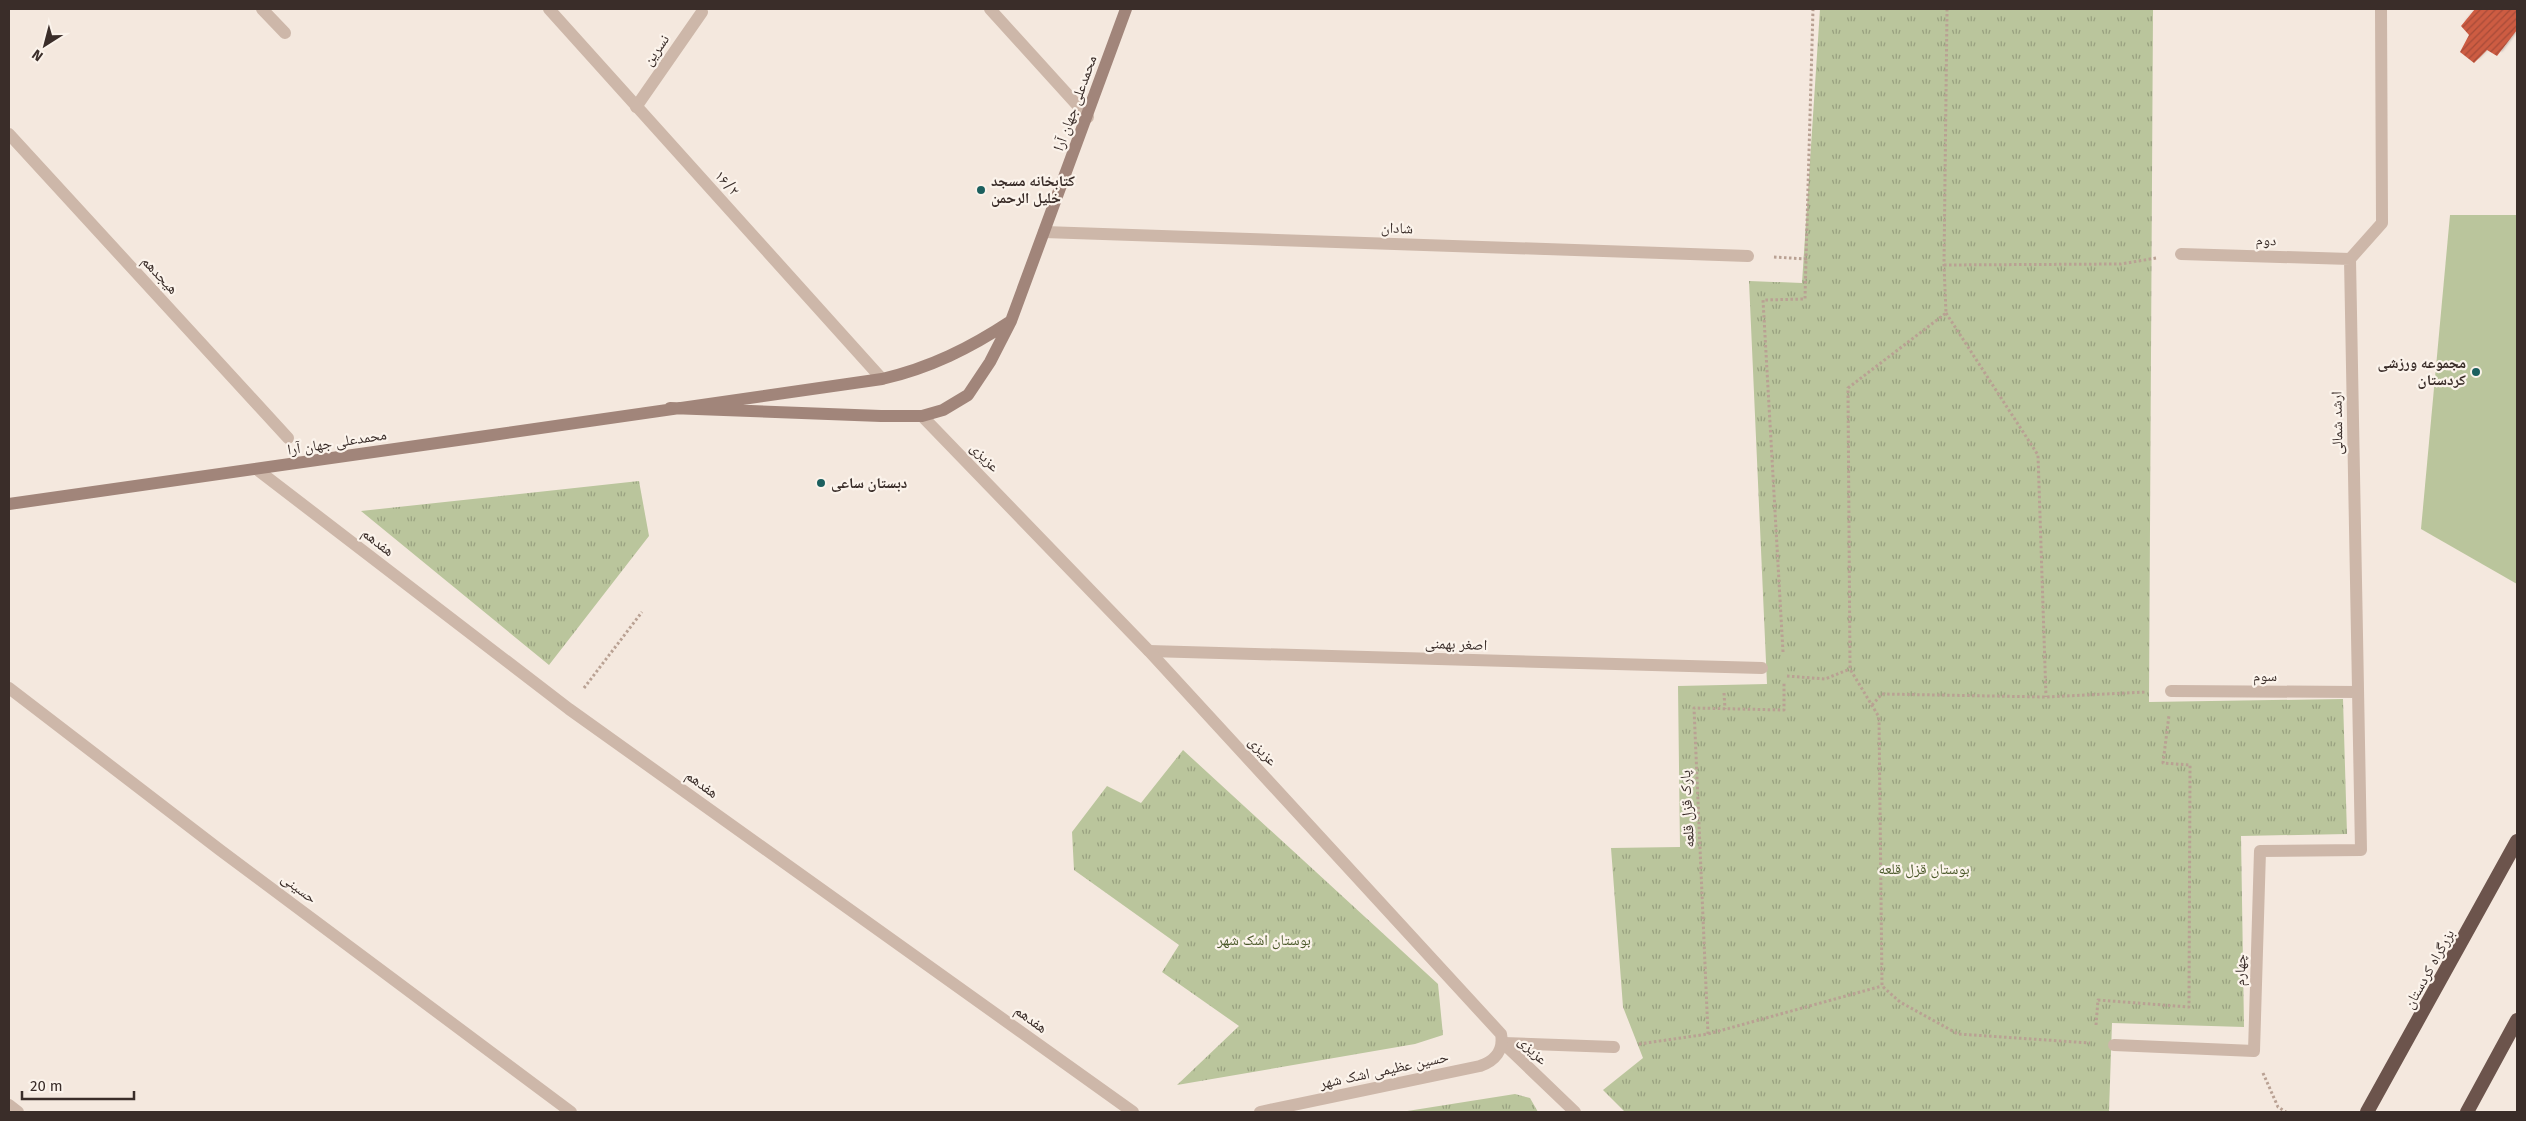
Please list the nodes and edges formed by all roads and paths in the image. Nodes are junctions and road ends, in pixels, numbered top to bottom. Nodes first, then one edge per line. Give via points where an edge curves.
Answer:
1 (262, 9) edge
2 (549, 9) edge
3 (990, 9) edge
4 (1126, 9) edge
5 (1813, 9) edge
6 (1947, 9) edge
7 (2381, 9) edge
8 (702, 12) dead end
9 (285, 32) dead end
10 (636, 107) junction
11 (1088, 117) junction
12 (9, 134) edge
13 (1044, 232) junction
14 (2181, 254) joint
15 (1748, 256) joint
16 (1806, 258) junction
17 (2350, 259) junction
18 (1944, 265) junction
19 (1946, 313) junction
20 (1011, 321) junction
21 (882, 379) junction
22 (670, 408) junction
23 (922, 416) junction
24 (288, 438) dead end
25 (260, 471) junction
26 (9, 504) edge
27 (642, 612) dead end
28 (1149, 651) junction
29 (1783, 656) dead end
30 (1762, 668) dead end
31 (1850, 669) junction
32 (9, 688) edge
33 (2171, 691) junction
34 (2358, 692) junction
35 (2046, 697) junction
36 (1872, 705) junction
37 (569, 709) junction
38 (2517, 841) edge
39 (2361, 850) joint
40 (1882, 986) junction
41 (2517, 1020) edge
42 (1708, 1034) junction
43 (1502, 1043) junction
44 (2096, 1044) junction
45 (2114, 1045) joint
46 (1614, 1047) joint
47 (2254, 1051) junction
48 (9, 1105) edge
49 (18, 1112) edge
50 (572, 1112) edge
51 (1133, 1112) edge
52 (1260, 1112) edge
53 (1575, 1112) edge
54 (2286, 1112) edge
55 (2367, 1112) edge
56 (2467, 1112) edge

1 - 9 street
2 - 10 street, ۱۶/۲
3 - 11 street
4 - 11 main road, محمدعلی جهان آرا
5 - 16 path
6 - 18 path
7 - 17 street via 2382,224
8 - 10 street, نسرین
10 - 21 street, ۱۶/۲
11 - 13 main road, محمدعلی جهان آرا
12 - 24 street, هیجدهم
13 - 15 street, شادان
13 - 20 main road, محمدعلی جهان آرا
14 - 17 street, دوم
14 - 18 path via 2121,264
15 - 16 path
16 - 29 path via 1805,299 1763,300
17 - 34 street, ارشد شمالی
18 - 19 path
19 - 31 path via 1848,388
19 - 35 path via 2038,455
20 - 21 main road via 938,363
20 - 23 main road, محمدعلی جهان آرا via 968,395 943,410
21 - 22 main road
22 - 23 main road, محمدعلی جهان آرا
22 - 25 main road, محمدعلی جهان آرا
23 - 28 street, عزیزی
25 - 26 main road, محمدعلی جهان آرا
25 - 37 street, هفدهم
27 - 37 path
28 - 30 street, اصغر بهمنی
28 - 43 street, عزیزی via 1496,1026
31 - 36 path
31 - 42 path, پارک قزل قلعه via 1825,679 1784,675 1784,710 1694,708
32 - 50 street, حسینی
33 - 34 street, سوم
33 - 35 path
33 - 44 path via 2163,763 2190,766 2189,1007 2098,1000
34 - 39 street, ارشد شمالی
35 - 36 path via 1882,694
36 - 40 path via 1879,717
37 - 51 street, هفدهم
38 - 55 highway, بزرگراه کردستان
39 - 47 street, چهارم via 2260,851
40 - 42 path
40 - 44 path via 1900,1002 1958,1034
41 - 56 highway
42 - 46 path
43 - 46 street
43 - 52 street, حسین عظیمی اشک شهر via 1498,1055 1480,1066
43 - 53 street, عزیزی
44 - 45 path
45 - 47 street
47 - 54 path via 2278,1107
48 - 49 street

